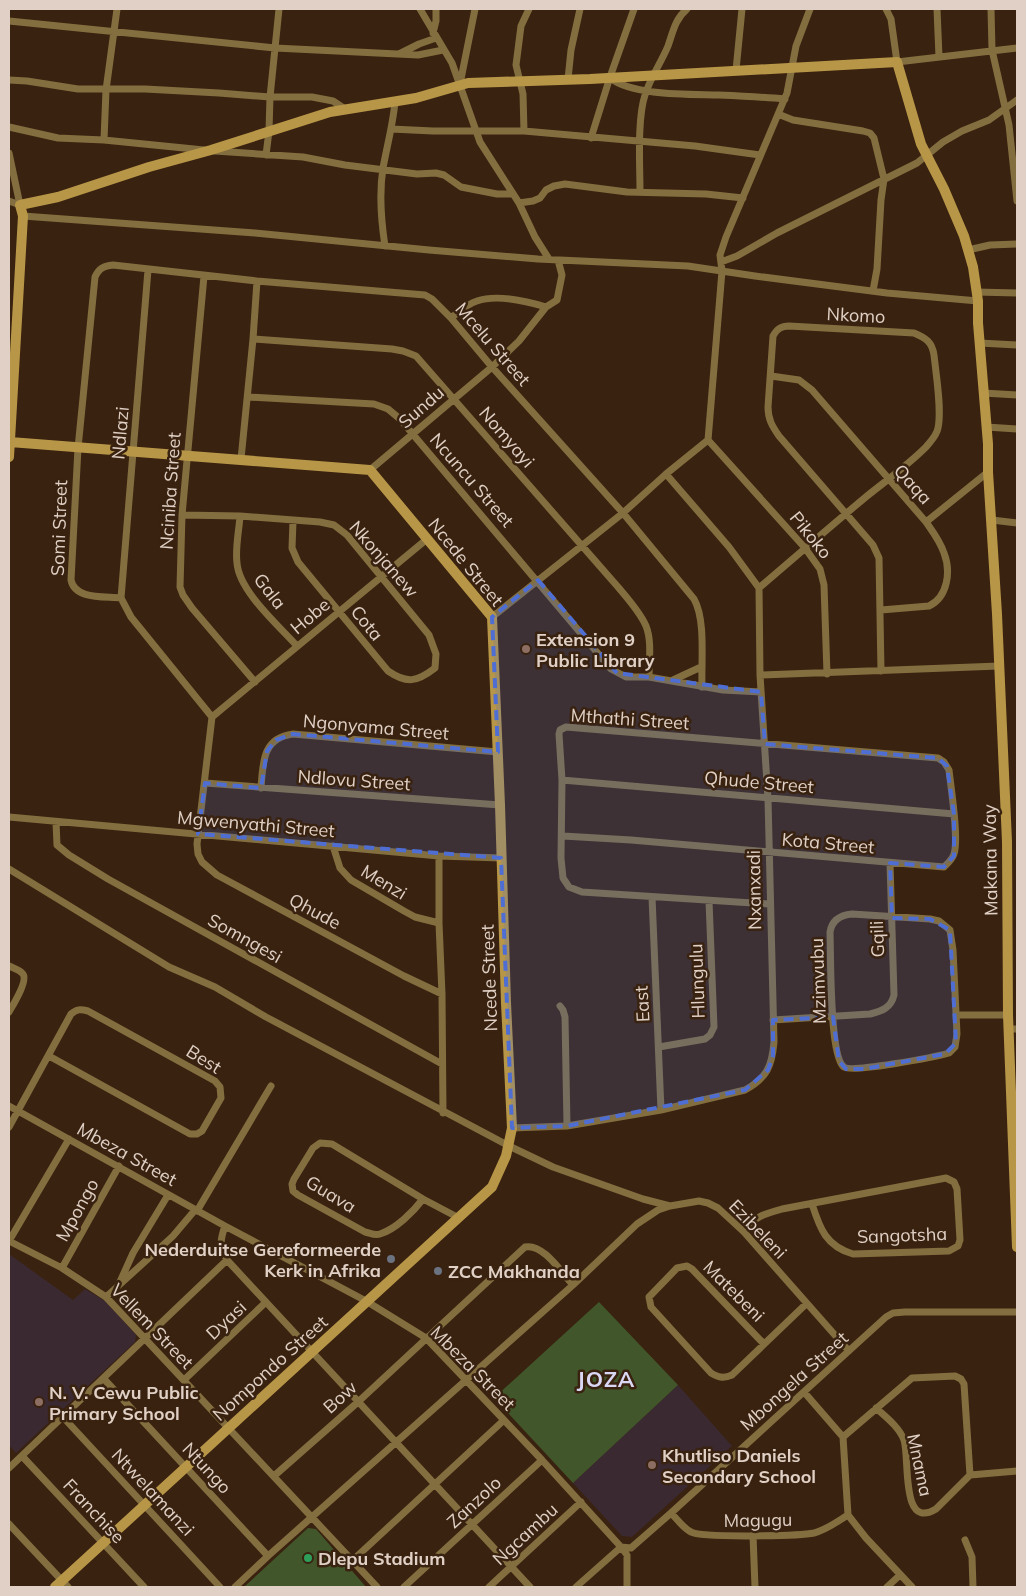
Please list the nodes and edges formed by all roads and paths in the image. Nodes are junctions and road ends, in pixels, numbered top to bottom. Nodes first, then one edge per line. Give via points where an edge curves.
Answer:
1 (117, 9) edge
2 (279, 9) edge
3 (422, 9) edge
4 (436, 9) edge
5 (475, 9) edge
6 (529, 9) edge
7 (580, 9) edge
8 (634, 9) edge
9 (687, 9) edge
10 (742, 9) edge
11 (810, 9) edge
12 (886, 9) edge
13 (937, 9) edge
14 (991, 9) edge
15 (9, 21) edge
16 (114, 32) junction
17 (434, 36) junction
18 (275, 48) junction
19 (1017, 48) edge
20 (444, 50) junction
21 (992, 50) junction
22 (401, 53) junction
23 (939, 57) junction
24 (896, 62) junction
25 (792, 67) junction
26 (736, 70) junction
27 (653, 75) junction
28 (610, 78) junction
29 (568, 79) junction
30 (9, 80) edge
31 (520, 80) junction
32 (460, 85) junction
33 (106, 90) junction
34 (647, 90) junction
35 (270, 97) junction
36 (785, 98) junction
37 (1017, 100) edge
38 (395, 102) junction
39 (1006, 108) junction
40 (345, 109) junction
41 (778, 114) junction
42 (9, 127) edge
43 (391, 129) junction
44 (524, 131) junction
45 (269, 132) junction
46 (476, 132) junction
47 (591, 138) junction
48 (104, 140) junction
49 (640, 142) junction
50 (211, 150) junction
51 (9, 153) edge
52 (266, 154) junction
53 (760, 155) junction
54 (927, 156) junction
55 (383, 170) junction
56 (884, 179) junction
57 (640, 192) junction
58 (512, 194) junction
59 (743, 198) junction
60 (9, 201) edge
61 (1017, 201) edge
62 (519, 203) junction
63 (21, 210) junction
64 (1017, 244) edge
65 (385, 246) junction
66 (968, 250) junction
67 (549, 259) junction
68 (558, 260) junction
69 (721, 262) junction
70 (148, 270) junction
71 (722, 271) junction
72 (97, 272) joint
73 (204, 276) junction
74 (257, 281) junction
75 (873, 291) junction
76 (1017, 294) edge
77 (977, 296) junction
78 (546, 308) junction
79 (451, 318) junction
80 (254, 339) junction
81 (979, 342) junction
82 (1017, 345) edge
83 (492, 367) junction
84 (771, 376) junction
85 (983, 393) junction
86 (1017, 395) edge
87 (248, 397) junction
88 (454, 399) junction
89 (986, 427) junction
90 (1017, 429) edge
91 (413, 434) junction
92 (708, 440) junction
93 (9, 442) edge
94 (78, 448) junction
95 (133, 452) junction
96 (188, 455) junction
97 (9, 457) edge
98 (241, 459) junction
99 (370, 470) junction
100 (988, 472) junction
101 (666, 474) junction
102 (888, 479) junction
103 (623, 513) junction
104 (846, 514) junction
105 (182, 515) junction
106 (240, 516) junction
107 (992, 520) junction
108 (293, 521) junction
109 (926, 522) junction
110 (1017, 523) edge
111 (427, 539) junction
112 (582, 546) junction
113 (805, 548) junction
114 (381, 577) junction
115 (538, 580) junction
116 (759, 588) junction
117 (122, 598) junction
118 (881, 610) junction
119 (339, 612) junction
120 (492, 617) junction
121 (297, 646) junction
122 (999, 666) junction
123 (701, 667) junction
124 (435, 668) joint
125 (881, 671) junction
126 (827, 674) junction
127 (760, 675) junction
128 (649, 677) junction
129 (672, 680) junction
130 (255, 682) junction
131 (702, 687) junction
132 (761, 692) junction
133 (212, 717) junction
134 (766, 744) junction
135 (498, 752) junction
136 (938, 758) joint
137 (562, 780) junction
138 (205, 783) junction
139 (260, 788) junction
140 (768, 798) junction
141 (500, 805) junction
142 (954, 814) junction
143 (9, 816) edge
144 (56, 822) junction
145 (198, 834) junction
146 (563, 836) junction
147 (333, 846) junction
148 (768, 852) junction
149 (439, 856) junction
150 (501, 858) junction
151 (890, 863) junction
152 (9, 869) edge
153 (652, 897) junction
154 (709, 901) junction
155 (770, 904) junction
156 (892, 918) junction
157 (439, 923) junction
158 (9, 966) edge
159 (442, 994) junction
160 (560, 1006) dead end
161 (9, 1012) edge
162 (957, 1015) junction
163 (1008, 1015) junction
164 (833, 1017) junction
165 (773, 1020) junction
166 (1013, 1029) edge
167 (659, 1047) junction
168 (49, 1056) junction
169 (442, 1064) junction
170 (271, 1086) dead end
171 (9, 1106) edge
172 (661, 1110) junction
173 (18, 1111) junction
174 (443, 1113) junction
175 (1015, 1118) edge
176 (567, 1126) junction
177 (9, 1127) edge
178 (512, 1128) junction
179 (69, 1139) junction
180 (509, 1146) junction
181 (119, 1166) junction
182 (501, 1170) joint
183 (1016, 1192) edge
184 (168, 1195) junction
185 (423, 1199) junction
186 (812, 1204) junction
187 (670, 1206) junction
188 (196, 1210) junction
189 (459, 1218) junction
190 (225, 1226) junction
191 (744, 1232) junction
192 (9, 1241) edge
193 (1017, 1247) edge
194 (228, 1260) junction
195 (62, 1268) junction
196 (119, 1284) junction
197 (573, 1284) junction
198 (106, 1297) junction
199 (266, 1302) junction
200 (366, 1302) junction
201 (806, 1304) junction
202 (1017, 1312) edge
203 (146, 1338) junction
204 (426, 1338) junction
205 (764, 1344) junction
206 (849, 1351) junction
207 (312, 1352) junction
208 (104, 1379) junction
209 (466, 1379) junction
210 (184, 1380) junction
211 (804, 1392) junction
212 (358, 1402) junction
213 (876, 1408) junction
214 (63, 1417) junction
215 (504, 1420) junction
216 (228, 1428) junction
217 (843, 1437) junction
218 (395, 1443) junction
219 (22, 1456) junction
220 (542, 1460) junction
221 (186, 1467) junction
222 (9, 1468) edge
223 (1017, 1471) edge
224 (970, 1475) junction
225 (274, 1476) junction
226 (434, 1484) junction
227 (581, 1502) junction
228 (145, 1505) junction
229 (671, 1513) junction
230 (848, 1515) junction
231 (312, 1517) junction
232 (9, 1524) edge
233 (472, 1525) junction
234 (753, 1535) junction
235 (966, 1540) dead end
236 (104, 1543) junction
237 (621, 1547) junction
238 (268, 1556) junction
239 (353, 1560) junction
240 (511, 1567) junction
241 (900, 1575) junction
242 (61, 1585) edge
243 (144, 1587) edge
244 (220, 1587) edge
245 (235, 1587) edge
246 (377, 1587) edge
247 (404, 1587) edge
248 (489, 1587) edge
249 (530, 1587) edge
250 (576, 1587) edge
251 (627, 1587) edge
252 (755, 1587) edge
253 (887, 1587) edge
254 (912, 1587) edge
255 (973, 1587) edge

1 - 16 street
2 - 18 street
3 - 17 street
4 - 17 street
5 - 32 street
6 - 31 street via 521,26 517,49 516,65
7 - 29 street
8 - 28 street
9 - 27 street via 679,16
10 - 26 street
11 - 25 street
12 - 24 street via 891,19
13 - 23 street
14 - 21 street
15 - 16 street
16 - 18 street
16 - 33 street
17 - 20 street
17 - 22 street
18 - 22 street
18 - 35 street
19 - 21 street
20 - 22 street
20 - 32 street
21 - 23 street
21 - 39 street
23 - 24 street
24 - 25 street
24 - 54 street, Makana Way via 920,144
25 - 26 street
25 - 36 street
26 - 27 street
27 - 28 street
27 - 34 street
28 - 29 street
28 - 34 street via 617,83
28 - 47 street
29 - 31 street
30 - 33 street
31 - 32 street
31 - 44 street
32 - 38 street
32 - 46 street
33 - 35 street via 145,89
33 - 48 street
34 - 36 street
34 - 49 street
35 - 40 street via 312,97 333,101
35 - 45 street
36 - 41 street
37 - 39 street
38 - 40 street
38 - 43 street
39 - 54 street via 943,142
39 - 61 street
40 - 45 street
41 - 53 street
41 - 56 street via 793,120 870,134 874,138
42 - 48 street via 58,138
43 - 46 street
43 - 55 street
44 - 46 street
44 - 47 street
45 - 50 street
45 - 52 street
46 - 58 street
47 - 49 street
48 - 50 street
49 - 53 street
49 - 57 street
50 - 52 street
50 - 63 street
51 - 63 street
52 - 55 street
53 - 59 street
54 - 56 street
54 - 66 street, Makana Way
55 - 58 street via 436,173 461,187
55 - 65 street via 381,223
56 - 69 street
56 - 75 street via 878,269
57 - 59 street
57 - 62 street via 565,184 546,190 540,198
58 - 62 street
59 - 69 street via 726,237
60 - 63 street
62 - 67 street
63 - 65 street
63 - 93 street
64 - 66 street
65 - 67 street
66 - 77 street, Makana Way
67 - 68 street
68 - 71 street via 688,266
68 - 78 street, Sundu via 562,275 557,300
69 - 71 street
70 - 72 street, Mcelu Street via 105,266
70 - 73 street, Mcelu Street
70 - 95 street, Ndlazi
71 - 75 street
71 - 92 street
72 - 94 street, Somi Street
73 - 74 street, Mcelu Street
73 - 96 street, Nciniba Street
74 - 79 street, Mcelu Street via 425,295
74 - 80 street
75 - 77 street
76 - 77 street
77 - 81 street, Makana Way
78 - 79 street via 517,301 487,299 468,304
78 - 83 street, Sundu
79 - 83 street, Mcelu Street
80 - 87 street
80 - 88 street, Nomyayi via 403,351 416,356
81 - 82 street
81 - 85 street, Makana Way
83 - 88 street, Sundu
83 - 103 street, Mcelu Street
84 - 102 street, Qaqa via 791,378 807,385
84 - 102 street, Nkomo via 773,336 783,326 914,333 928,339 934,355 938,428 924,448
84 - 104 street, Nkomo via 768,414 772,426
85 - 86 street
85 - 89 street, Makana Way
87 - 91 street, Ncuncu Street via 381,406 394,412
87 - 98 street
88 - 91 street, Sundu
88 - 112 street, Nomyayi
89 - 90 street
89 - 100 street, Makana Way
91 - 99 street, Sundu
91 - 115 street, Ncuncu Street
92 - 101 street
92 - 113 street, Pikoko
93 - 94 street
93 - 97 street
94 - 95 street
94 - 117 street, Somi Street via 72,586 87,595
95 - 96 street
95 - 117 street, Ndlazi
96 - 98 street
96 - 105 street, Nciniba Street
98 - 99 street
99 - 111 street, Ncede Street
100 - 107 street, Makana Way
100 - 109 street
101 - 103 street
101 - 116 street
102 - 104 street, Nkomo
102 - 109 street, Qaqa
103 - 112 street
103 - 123 street, Mcelu Street via 697,604
104 - 113 street, Nkomo
104 - 118 street via 873,545 879,558
105 - 106 street, Nkonjanew
105 - 130 street, Nciniba Street via 181,591
106 - 108 street, Nkonjanew
106 - 121 street, Gala via 239,573 257,601
107 - 110 street
107 - 122 street, Makana Way
108 - 114 street, Nkonjanew via 328,523 340,529
108 - 119 street, Cota via 294,555 304,572
109 - 118 street, Qaqa via 945,554 947,570 942,596 930,606
111 - 114 street, Hobe
111 - 120 street, Ncede Street
112 - 115 street
112 - 128 street, Nomyayi via 646,626 650,650
113 - 116 street, Nkomo
113 - 126 street, Pikoko via 822,575
114 - 119 street, Hobe
114 - 124 street, Nkonjanew via 429,635 436,654
115 - 120 street
115 - 128 street, Ncuncu Street via 604,662 626,677
116 - 127 street, Nxanxadi
117 - 133 street via 131,617
118 - 125 street
119 - 121 street, Hobe
119 - 124 street, Cota via 382,664 397,677 416,680
120 - 135 street, Ncede Street
121 - 130 street, Hobe
122 - 125 street
122 - 163 street, Makana Way via 1007,842
123 - 129 street
123 - 131 street, Mcelu Street
125 - 126 street
126 - 127 street
127 - 132 street, Nxanxadi
128 - 129 street
129 - 131 street
130 - 133 street, Hobe
131 - 132 street
132 - 134 street, Nxanxadi
133 - 138 street
134 - 136 street, Mthathi Street
134 - 137 street, Mthathi Street via 566,727 559,734
134 - 140 street, Nxanxadi
135 - 139 street, Ngonyama Street via 286,735 276,740 267,751
135 - 141 street, Ncede Street
136 - 142 street, Kota Street via 949,770
137 - 140 street, Qhude Street
137 - 146 street, Mthathi Street
138 - 139 street, Ndlovu Street
138 - 145 street
139 - 141 street, Ndlovu Street
140 - 142 street, Qhude Street
140 - 148 street, Nxanxadi
141 - 150 street, Ncede Street
142 - 151 street, Kota Street via 955,849 944,867
143 - 144 street, Mgwenyathi Street
144 - 145 street, Mgwenyathi Street
144 - 169 street, Somngesi via 58,845 69,855
145 - 147 street, Mgwenyathi Street
145 - 159 street, Qhude via 198,854 217,875
146 - 148 street, Kota Street
146 - 153 street, Mthathi Street via 563,878 569,887 582,892
147 - 149 street, Mgwenyathi Street
147 - 157 street, Menzi via 340,868 350,880 415,917
148 - 151 street, Kota Street
148 - 155 street, Nxanxadi
149 - 150 street, Mgwenyathi Street
149 - 157 street
150 - 178 street, Ncede Street
151 - 156 street, Gqili
152 - 174 street via 169,967 210,985
153 - 154 street, Mthathi Street
153 - 167 street, East
154 - 155 street, Mthathi Street
154 - 167 street, Hlungulu via 714,1027 705,1039
155 - 165 street, Nxanxadi
156 - 162 street, Mzimvubu via 930,919 939,921 950,930
156 - 164 street, Gqili via 892,1001 883,1010 870,1014
156 - 164 street, Mzimvubu via 846,915 832,925
157 - 159 street
158 - 161 street via 24,977
159 - 169 street
160 - 176 street via 565,1017
162 - 163 street
162 - 164 street, Mzimvubu via 956,1043 948,1052 854,1070 846,1069 839,1061
163 - 166 street, Makana Way
164 - 165 street
165 - 172 street, Nxanxadi via 773,1056 768,1070 756,1084 745,1090
166 - 175 street, Makana Way
167 - 172 street, East
168 - 168 street, Best via 71,1014 76,1010 88,1010 215,1081 220,1087 221,1098 202,1131 190,1134
168 - 173 street, Best
169 - 174 street
170 - 188 street
171 - 173 street, Mbeza Street
172 - 176 street, Nxanxadi
173 - 177 street, Best
173 - 179 street, Mbeza Street
174 - 180 street
175 - 183 street, Makana Way
176 - 178 street, Nxanxadi
178 - 180 street, Ncede Street
179 - 181 street, Mbeza Street
179 - 192 street
180 - 182 street, Ncede Street
180 - 187 street via 553,1167
181 - 184 street, Mbeza Street
181 - 195 street, Mpongo
182 - 189 street, Nompondo Street via 492,1187
183 - 193 street, Makana Way
184 - 188 street, Mbeza Street
184 - 196 street via 133,1252
185 - 185 street, Guava via 326,1142 313,1148 292,1184 298,1195 376,1235 403,1220
185 - 189 street, Guava
186 - 186 street, Sangotsha via 946,1178 954,1182 957,1189 960,1240 958,1246 949,1251 853,1254 840,1250 831,1242 820,1227
186 - 191 street, Sangotsha via 761,1215
187 - 191 street, Ezibeleni via 699,1201 708,1203
187 - 197 street, Ezibeleni via 637,1224
188 - 190 street, Mbeza Street
188 - 196 street via 173,1236
189 - 200 street, Nompondo Street
190 - 194 street via 221,1249
190 - 200 street, Mbeza Street
191 - 201 street, Ezibeleni
192 - 195 street, Vellem Street
194 - 199 street
194 - 203 street
195 - 198 street, Vellem Street
196 - 198 street
197 - 204 street, Bow via 544,1253 531,1246 525,1247
197 - 209 street, Ezibeleni
198 - 203 street, Vellem Street
199 - 207 street
199 - 210 street, Dyasi
200 - 204 street, Mbeza Street
200 - 207 street, Nompondo Street
201 - 205 street, Matebeni
201 - 206 street, Ezibeleni
202 - 206 street, Mbongela Street via 893,1313
203 - 208 street
203 - 210 street, Vellem Street
204 - 209 street, Mbeza Street
204 - 212 street, Bow
205 - 205 street, Matebeni via 732,1375 718,1377 651,1306 649,1297 677,1268 687,1266
206 - 211 street, Mbongela Street
207 - 212 street
207 - 216 street, Nompondo Street
208 - 214 street
208 - 221 street, Ntungo
209 - 215 street, Mbeza Street
209 - 218 street, Ezibeleni
210 - 216 street, Vellem Street
211 - 217 street
211 - 229 street, Mbongela Street
212 - 218 street
212 - 225 street, Bow
213 - 217 street
213 - 224 street, Mnama via 904,1439 909,1493 916,1511 930,1512 936,1508
213 - 224 street via 912,1378 955,1376 961,1379 964,1384
214 - 219 street
214 - 228 street, Ntwelamanzi
215 - 220 street, Mbeza Street
215 - 226 street
216 - 221 street, Nompondo Street
216 - 225 street, Vellem Street
217 - 230 street
218 - 226 street
218 - 231 street, Ezibeleni
219 - 222 street
219 - 236 street, Franchise
220 - 227 street, Mbeza Street
220 - 233 street, Zanzolo
221 - 228 street, Nompondo Street
221 - 238 street, Ntungo
223 - 224 street
225 - 231 street, Vellem Street
226 - 233 street
226 - 239 street
227 - 237 street, Mbeza Street
227 - 240 street, Ngcambu
228 - 236 street, Nompondo Street
228 - 244 street, Ntwelamanzi
229 - 234 street, Magugu via 691,1532 700,1535
229 - 237 street, Mbongela Street via 630,1548
230 - 234 street, Magugu via 807,1534
230 - 241 street
231 - 238 street, Ezibeleni
231 - 239 street, Vellem Street
232 - 242 street
233 - 240 street
233 - 247 street, Zanzolo
234 - 252 street
235 - 255 street via 972,1557
236 - 242 street, Nompondo Street
236 - 243 street, Franchise
237 - 250 street, Mbongela Street
237 - 251 street via 627,1556
238 - 245 street, Ezibeleni
239 - 246 street, Vellem Street
240 - 248 street, Ngcambu
240 - 249 street
241 - 253 street
241 - 254 street

